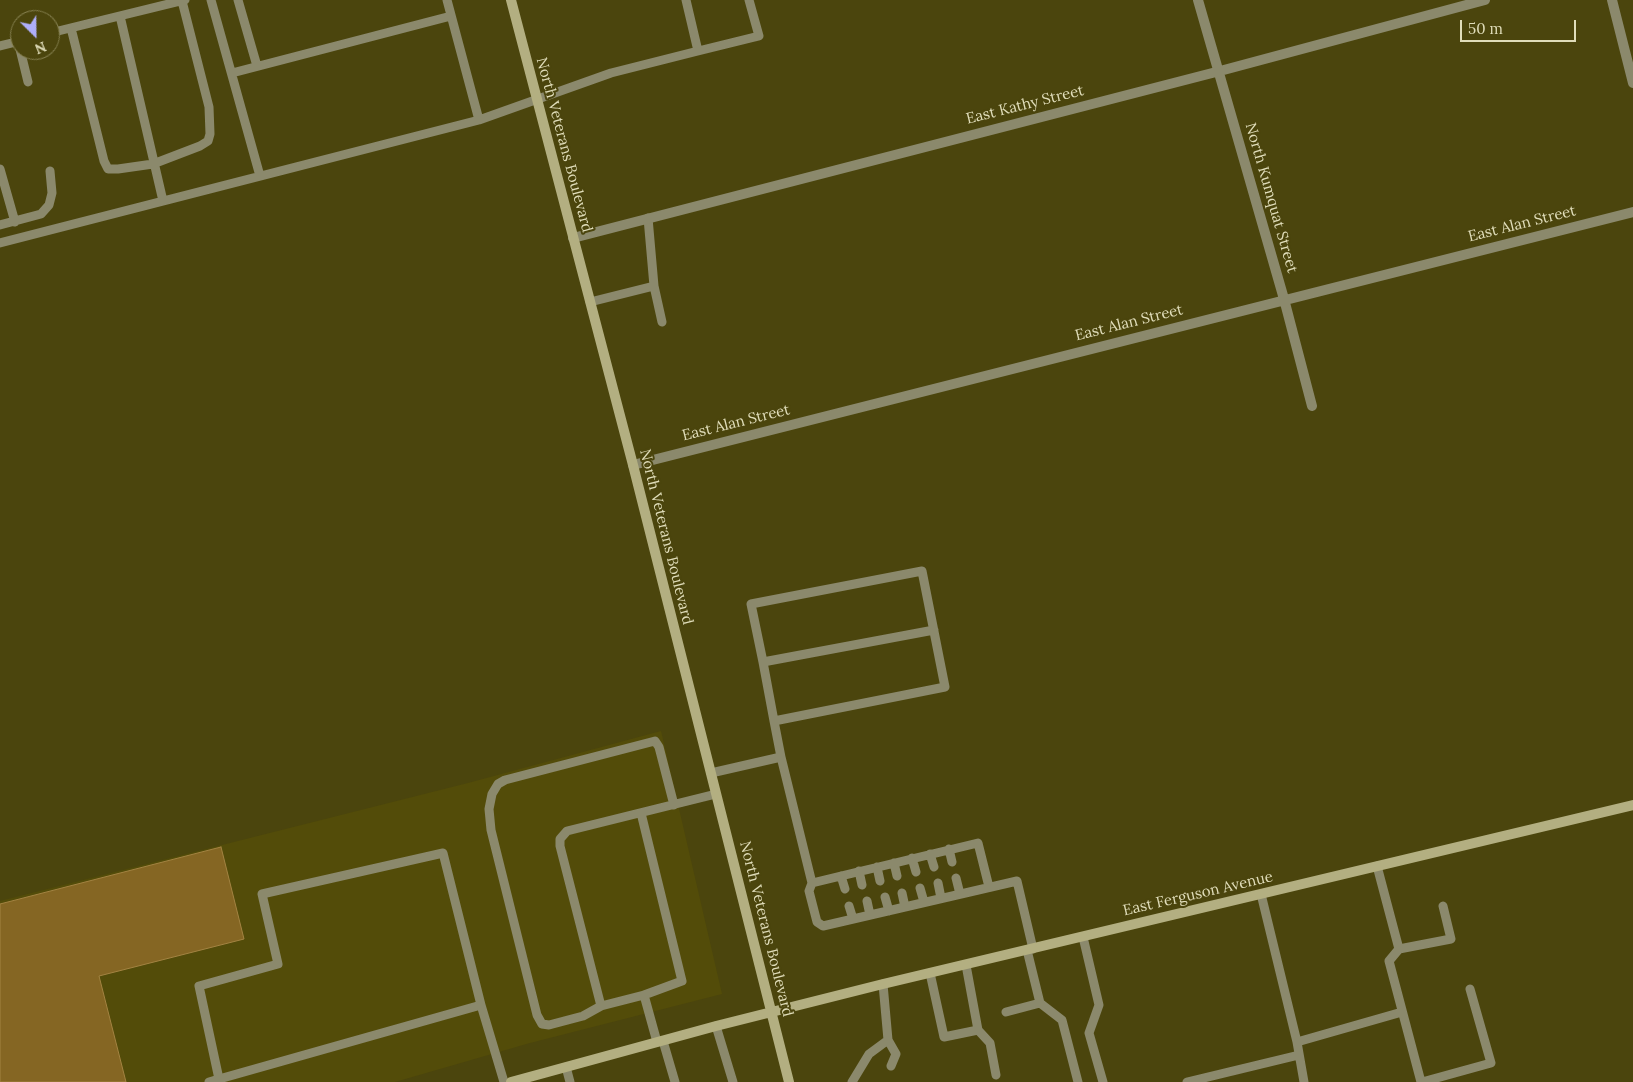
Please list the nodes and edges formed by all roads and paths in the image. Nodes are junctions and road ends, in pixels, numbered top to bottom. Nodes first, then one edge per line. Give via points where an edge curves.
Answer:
1 (184, 0) edge
2 (211, 0) edge
3 (238, 0) edge
4 (447, 0) edge
5 (511, 0) edge
6 (686, 0) edge
7 (749, 0) edge
8 (1198, 0) edge
9 (1485, 0) edge
10 (1612, 0) edge
11 (120, 16) junction
12 (451, 16) junction
13 (71, 28) junction
14 (60, 31) edge
15 (698, 51) junction
16 (23, 60) edge
17 (257, 66) junction
18 (1220, 70) junction
19 (232, 72) junction
20 (28, 82) dead end
21 (1633, 84) edge
22 (537, 99) junction
23 (479, 120) junction
24 (153, 164) junction
25 (0, 169) edge
26 (50, 171) dead end
27 (260, 176) junction
28 (163, 201) junction
29 (1633, 212) edge
30 (648, 218) junction
31 (15, 222) junction
32 (0, 225) edge
33 (573, 238) junction
34 (0, 243) edge
35 (654, 286) junction
36 (1284, 299) junction
37 (590, 302) junction
38 (662, 322) dead end
39 (1312, 406) dead end
40 (633, 465) junction
41 (934, 630) junction
42 (763, 662) junction
43 (774, 721) junction
44 (781, 757) junction
45 (711, 773) junction
46 (716, 794) junction
47 (674, 805) junction
48 (1633, 805) edge
49 (642, 813) junction
50 (949, 850) junction
51 (930, 854) junction
52 (912, 858) junction
53 (952, 862) dead end
54 (894, 863) junction
55 (1377, 866) junction
56 (876, 867) junction
57 (934, 867) dead end
58 (859, 872) junction
59 (916, 872) dead end
60 (841, 876) junction
61 (897, 876) dead end
62 (956, 878) dead end
63 (880, 880) dead end
64 (812, 883) junction
65 (938, 883) dead end
66 (862, 885) dead end
67 (989, 887) junction
68 (920, 888) dead end
69 (845, 889) dead end
70 (902, 892) dead end
71 (960, 894) junction
72 (1261, 894) junction
73 (885, 897) dead end
74 (942, 898) junction
75 (867, 901) dead end
76 (924, 902) junction
77 (849, 906) dead end
78 (1443, 906) dead end
79 (905, 907) junction
80 (888, 911) junction
81 (870, 915) junction
82 (853, 919) junction
83 (1083, 937) junction
84 (1399, 949) junction
85 (1030, 950) junction
86 (966, 965) junction
87 (930, 973) junction
88 (883, 984) junction
89 (1470, 989) dead end
90 (644, 995) junction
91 (1040, 1004) junction
92 (480, 1005) junction
93 (601, 1006) junction
94 (1006, 1012) dead end
95 (1402, 1012) junction
96 (771, 1013) junction
97 (716, 1026) junction
98 (978, 1030) junction
99 (888, 1040) junction
100 (660, 1041) junction
101 (1297, 1042) junction
102 (1299, 1055) junction
103 (891, 1066) dead end
104 (566, 1067) junction
105 (996, 1075) dead end
106 (219, 1079) junction
107 (209, 1082) edge
108 (504, 1082) edge
109 (511, 1082) edge
110 (570, 1082) edge
111 (675, 1082) edge
112 (733, 1082) edge
113 (789, 1082) edge
114 (852, 1082) edge
115 (1078, 1082) edge
116 (1103, 1082) edge
117 (1187, 1082) edge
118 (1304, 1082) edge
119 (1421, 1082) edge

1 - 11 lane
1 - 24 lane via 209,107 210,134 208,141 200,146
2 - 19 lane
3 - 17 lane
4 - 12 lane
5 - 22 main road, North Veterans Boulevard
6 - 15 lane
7 - 15 lane via 759,36
8 - 18 street, North Kumquat Street
9 - 18 street, East Kathy Street
10 - 21 street
11 - 13 lane
11 - 24 lane
12 - 17 lane
12 - 23 lane
13 - 14 lane
13 - 24 lane via 108,169
15 - 22 lane via 611,73
16 - 20 lane
17 - 19 lane
18 - 30 street, East Kathy Street
18 - 36 street, North Kumquat Street
19 - 27 lane
22 - 23 lane
22 - 33 main road, North Veterans Boulevard
23 - 27 lane
24 - 28 lane
25 - 31 lane
26 - 31 lane via 52,193 49,205 41,214
27 - 28 lane
28 - 34 lane
29 - 36 street, East Alan Street
30 - 33 street, East Kathy Street
30 - 35 lane
31 - 32 lane
33 - 37 main road, North Veterans Boulevard
35 - 37 lane
35 - 38 lane
36 - 39 street, North Kumquat Street
36 - 40 street, East Alan Street
37 - 40 main road, North Veterans Boulevard
40 - 45 main road, North Veterans Boulevard
41 - 42 lane
41 - 42 lane via 922,571 751,604
41 - 43 lane via 945,687
42 - 43 lane
43 - 44 lane
44 - 45 lane
44 - 64 lane
45 - 46 main road, North Veterans Boulevard
46 - 47 lane
46 - 96 main road, North Veterans Boulevard
47 - 49 lane
47 - 93 lane via 655,742 505,780 492,794 489,809 491,830 537,1015 542,1024 549,1025 583,1016
48 - 55 main road, East Ferguson Avenue
49 - 90 lane via 682,981
49 - 93 lane via 567,831 560,839
50 - 51 lane
50 - 53 lane
50 - 67 lane via 978,842
51 - 52 lane
51 - 57 lane
52 - 54 lane
52 - 59 lane
54 - 56 lane
54 - 61 lane
55 - 72 main road, East Ferguson Avenue
55 - 84 lane
56 - 58 lane
56 - 63 lane
58 - 60 lane
58 - 66 lane
60 - 64 lane
60 - 69 lane
62 - 71 lane
64 - 82 lane via 809,891 817,922 823,926
65 - 74 lane
67 - 71 lane
67 - 85 lane via 1017,881
68 - 76 lane
70 - 79 lane
71 - 74 lane
72 - 83 main road, East Ferguson Avenue
72 - 101 lane
73 - 80 lane
74 - 76 lane
75 - 81 lane
76 - 79 lane
77 - 82 lane
78 - 84 lane via 1451,939
79 - 80 lane
80 - 81 lane
81 - 82 lane
83 - 85 main road, East Ferguson Avenue
83 - 116 lane via 1099,1005 1089,1033
84 - 95 lane via 1389,961
85 - 86 main road, East Ferguson Avenue
85 - 91 lane
86 - 87 main road, East Ferguson Avenue
86 - 98 lane
87 - 88 main road, East Ferguson Avenue
87 - 98 lane via 944,1037
88 - 96 main road, East Ferguson Avenue
88 - 99 lane
89 - 119 lane via 1491,1063
90 - 93 lane
90 - 100 lane
91 - 94 lane
91 - 115 lane via 1062,1020
92 - 106 lane
92 - 106 lane via 443,853 262,894 278,964 199,986
92 - 108 lane
95 - 101 lane
95 - 119 lane
96 - 97 main road, East Ferguson Avenue
96 - 113 main road, North Veterans Boulevard
97 - 100 main road, East Ferguson Avenue
97 - 112 lane
98 - 105 lane via 990,1043
99 - 103 lane via 896,1054
99 - 114 lane via 869,1054
100 - 104 main road, East Ferguson Avenue
100 - 111 lane
101 - 102 lane
102 - 117 lane
102 - 118 lane
104 - 109 main road, East Ferguson Avenue
104 - 110 lane
106 - 107 lane

